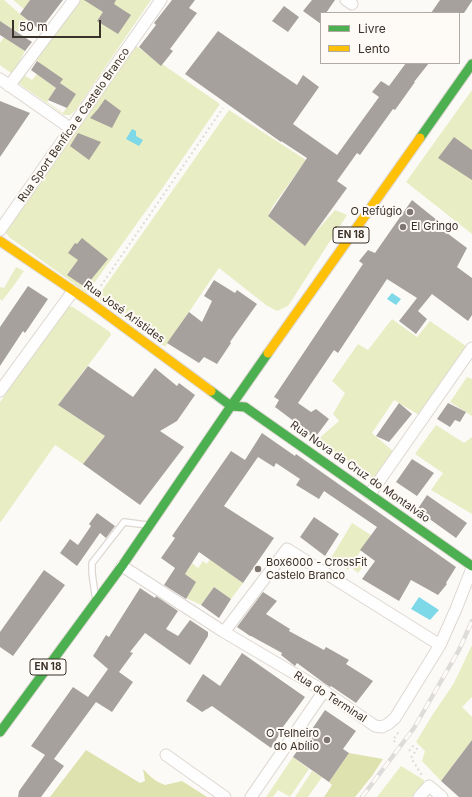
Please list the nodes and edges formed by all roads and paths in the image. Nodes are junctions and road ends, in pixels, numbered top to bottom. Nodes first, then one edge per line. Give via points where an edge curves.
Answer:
1 (74, 0) edge
2 (161, 0) edge
3 (472, 64) edge
4 (0, 79) edge
5 (9, 86) junction
6 (223, 108) dead end
7 (70, 128) junction
8 (0, 230) edge
9 (0, 241) edge
10 (73, 290) junction
11 (90, 302) junction
12 (472, 348) edge
13 (0, 391) edge
14 (231, 406) junction
15 (370, 494) junction
16 (149, 526) junction
17 (122, 566) junction
18 (472, 567) edge
19 (95, 602) junction
20 (224, 632) junction
21 (440, 645) junction
22 (324, 691) junction
23 (401, 728) dead end
24 (0, 732) edge
25 (395, 742) dead end
26 (409, 751) dead end
27 (166, 755) dead end
28 (429, 786) junction
29 (225, 797) edge
30 (251, 797) edge
31 (419, 797) edge
32 (442, 797) edge

1 - 5 street
2 - 7 street, Rua Sport Benfica e Castelo Branco
3 - 14 main road, EN 18
4 - 5 street
5 - 7 street
6 - 11 path
7 - 8 street, Rua Sport Benfica e Castelo Branco
9 - 10 main road, Rua José Aristides
10 - 11 main road, Rua José Aristides
10 - 13 street
11 - 14 main road, Rua José Aristides
12 - 15 street
14 - 15 main road, Rua Nova da Cruz do Montalvão via 245,407
14 - 16 main road, EN 18
15 - 18 main road, Rua Nova da Cruz do Montalvão
16 - 17 main road, EN 18
16 - 19 lane via 124,522 92,563
17 - 19 main road, EN 18
17 - 20 street, Rua do Terminal
18 - 21 street, Rua do Terminal
19 - 24 main road, EN 18
20 - 21 street via 287,549
20 - 22 street, Rua do Terminal
21 - 22 street, Rua do Terminal via 395,718 382,727 375,726
22 - 30 street
23 - 25 path via 393,740
26 - 28 path via 413,746 417,749 411,758
27 - 29 street
28 - 31 street
28 - 32 street

